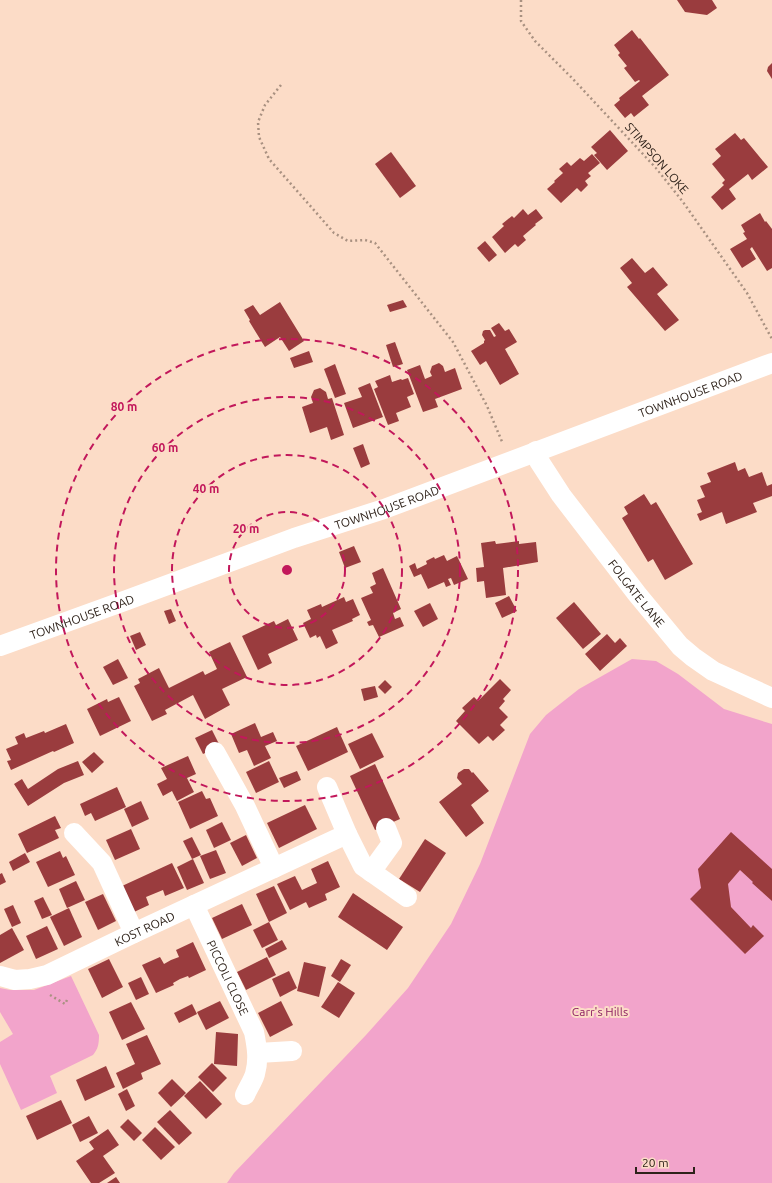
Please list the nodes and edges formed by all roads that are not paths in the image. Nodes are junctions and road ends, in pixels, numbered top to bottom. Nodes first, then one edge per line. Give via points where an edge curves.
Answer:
1 (772, 362) edge
2 (536, 451) junction
3 (0, 646) edge
4 (772, 698) edge
5 (215, 752) dead end
6 (327, 787) dead end
7 (386, 828) dead end
8 (74, 833) dead end
9 (347, 834) junction
10 (280, 865) junction
11 (371, 872) junction
12 (407, 896) dead end
13 (194, 905) junction
14 (134, 933) junction
15 (0, 976) edge
16 (292, 1051) dead end
17 (258, 1053) junction
18 (244, 1095) dead end

1 - 2 street, TOWNHOUSE ROAD
2 - 3 street, TOWNHOUSE ROAD
2 - 4 street, FOLGATE LANE via 561,495 680,646 713,671
5 - 10 street
6 - 9 street
7 - 11 street via 392,843
8 - 14 street via 102,863
9 - 10 street, KOST ROAD
9 - 11 street via 363,866
10 - 13 street, KOST ROAD
11 - 12 street
13 - 14 street, KOST ROAD
13 - 17 street, PICCOLI CLOSE via 254,1032
14 - 15 street, KOST ROAD via 47,975 22,980
16 - 17 street
17 - 18 street, PICCOLI CLOSE via 255,1075

